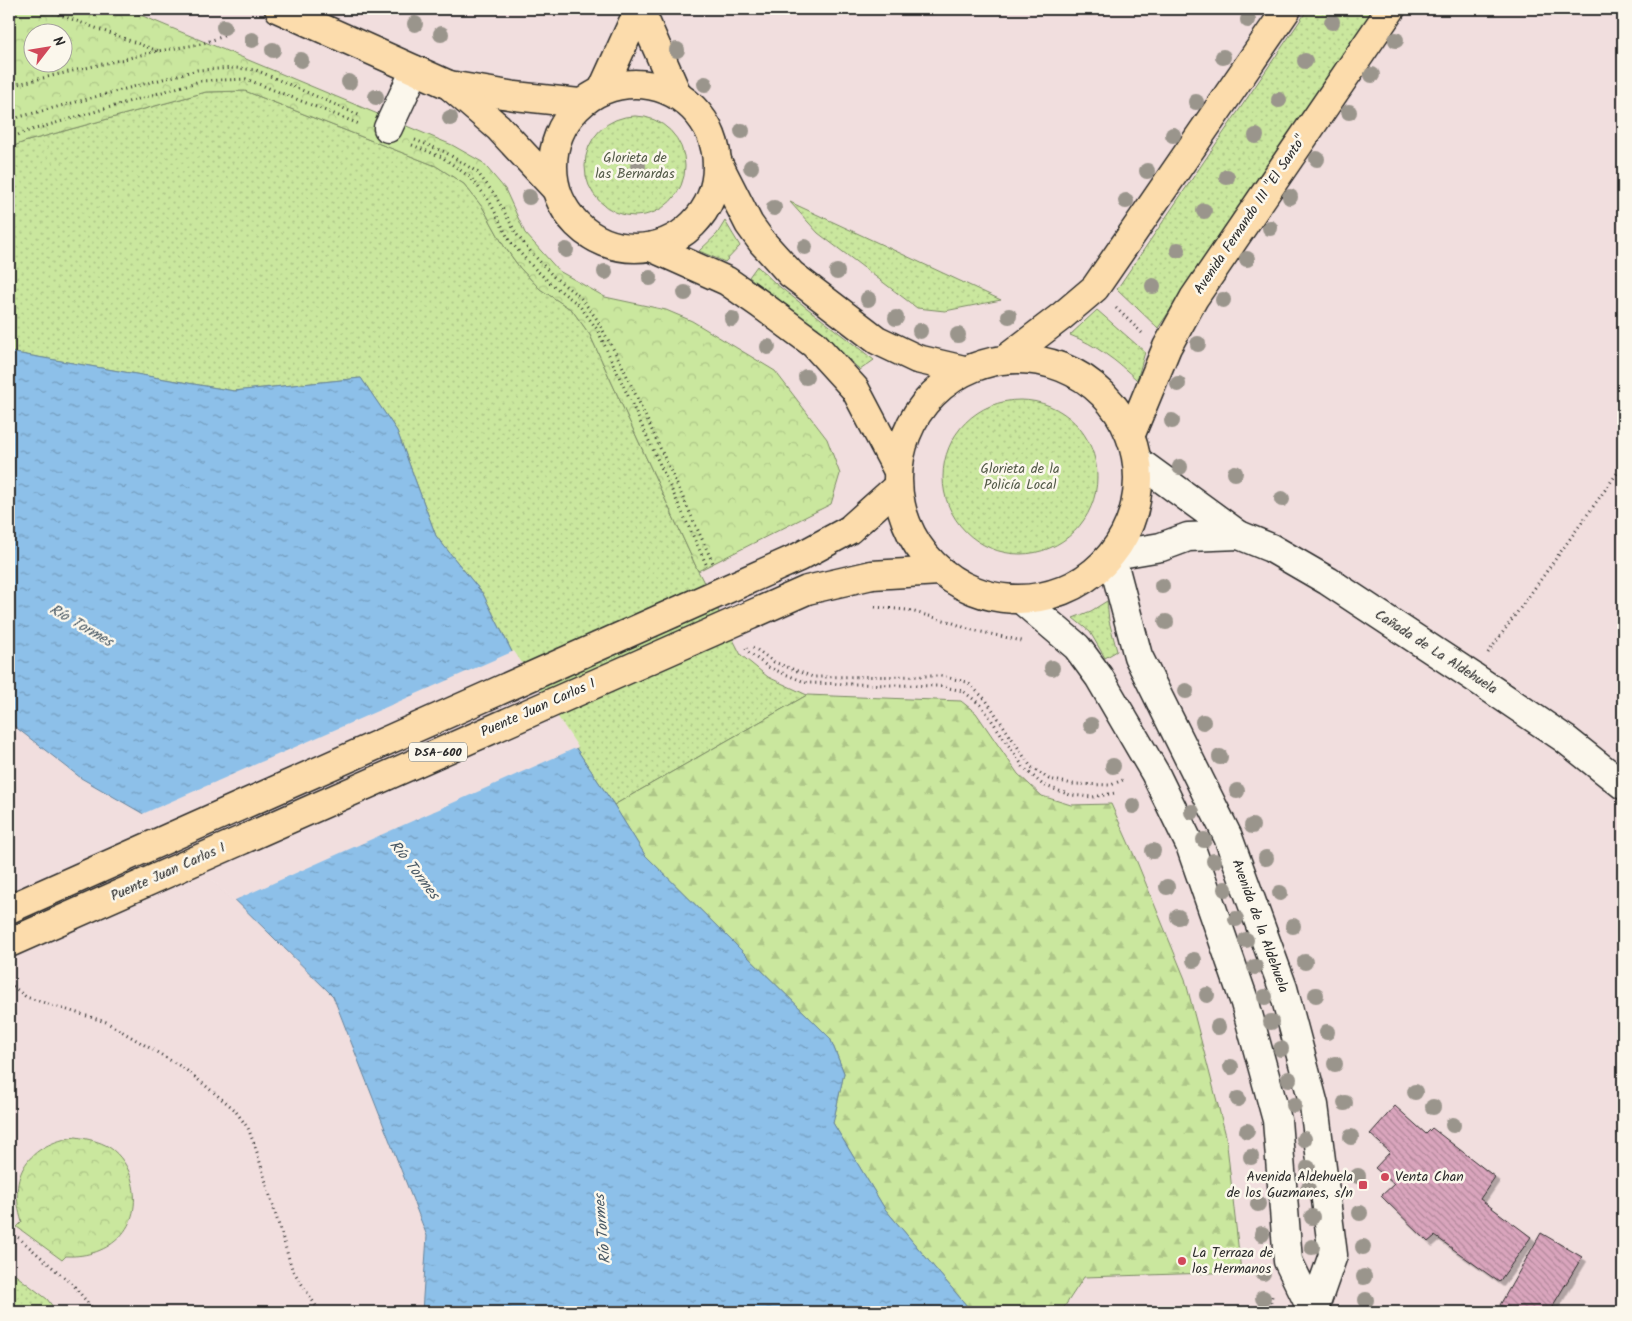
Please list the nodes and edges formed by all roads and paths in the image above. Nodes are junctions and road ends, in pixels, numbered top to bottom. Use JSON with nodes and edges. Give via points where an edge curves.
{"nodes":[{"id":1,"x":44,"y":9,"type":"edge"},
{"id":2,"x":279,"y":9,"type":"edge"},
{"id":3,"x":640,"y":9,"type":"edge"},
{"id":4,"x":1288,"y":9,"type":"edge"},
{"id":5,"x":1391,"y":9,"type":"edge"},
{"id":6,"x":224,"y":36,"type":"dead end"},
{"id":7,"x":158,"y":51,"type":"junction"},
{"id":8,"x":415,"y":70,"type":"junction"},
{"id":9,"x":449,"y":85,"type":"junction"},
{"id":10,"x":9,"y":86,"type":"edge"},
{"id":11,"x":603,"y":88,"type":"junction"},
{"id":12,"x":677,"y":94,"type":"junction"},
{"id":13,"x":579,"y":103,"type":"junction"},
{"id":14,"x":9,"y":122,"type":"edge"},
{"id":15,"x":386,"y":132,"type":"junction"},
{"id":16,"x":9,"y":139,"type":"edge"},
{"id":17,"x":718,"y":163,"type":"junction"},
{"id":18,"x":554,"y":186,"type":"junction"},
{"id":19,"x":652,"y":247,"type":"junction"},
{"id":20,"x":1114,"y":306,"type":"dead end"},
{"id":21,"x":1145,"y":335,"type":"dead end"},
{"id":22,"x":1007,"y":358,"type":"junction"},
{"id":23,"x":964,"y":370,"type":"junction"},
{"id":24,"x":1131,"y":434,"type":"junction"},
{"id":25,"x":1139,"y":462,"type":"junction"},
{"id":26,"x":1623,"y":465,"type":"edge"},
{"id":27,"x":897,"y":478,"type":"junction"},
{"id":28,"x":1239,"y":535,"type":"junction"},
{"id":29,"x":1113,"y":556,"type":"junction"},
{"id":30,"x":715,"y":567,"type":"dead end"},
{"id":31,"x":710,"y":571,"type":"dead end"},
{"id":32,"x":940,"y":571,"type":"junction"},
{"id":33,"x":1023,"y":601,"type":"junction"},
{"id":34,"x":873,"y":606,"type":"dead end"},
{"id":35,"x":743,"y":642,"type":"dead end"},
{"id":36,"x":1028,"y":642,"type":"dead end"},
{"id":37,"x":752,"y":647,"type":"dead end"},
{"id":38,"x":1472,"y":676,"type":"junction"},
{"id":39,"x":1124,"y":770,"type":"dead end"},
{"id":40,"x":1623,"y":785,"type":"edge"},
{"id":41,"x":1115,"y":793,"type":"dead end"},
{"id":42,"x":9,"y":909,"type":"edge"},
{"id":43,"x":9,"y":943,"type":"edge"},
{"id":44,"x":9,"y":983,"type":"edge"},
{"id":45,"x":9,"y":1233,"type":"edge"},
{"id":46,"x":95,"y":1312,"type":"edge"},
{"id":47,"x":320,"y":1312,"type":"edge"},
{"id":48,"x":1313,"y":1312,"type":"edge"}],
"edges":[{"from":1,"to":7,"type":"path"},
{"from":2,"to":8,"type":"main road"},
{"from":3,"to":11,"type":"main road"},
{"from":3,"to":12,"type":"main road"},
{"from":4,"to":22,"type":"main road","via":[[1095,288]]},
{"from":5,"to":24,"type":"main road","name":"Avenida Fernando III \"El Santo\"","via":[[1194,298],[1167,347]]},
{"from":6,"to":7,"type":"path","via":[[201,44]]},
{"from":7,"to":10,"type":"path"},
{"from":8,"to":9,"type":"main road"},
{"from":8,"to":15,"type":"street"},
{"from":9,"to":13,"type":"main road"},
{"from":9,"to":18,"type":"main road","via":[[498,127]]},
{"from":11,"to":12,"type":"main road","via":[[642,82]]},
{"from":11,"to":13,"type":"main road"},
{"from":12,"to":17,"type":"main road","via":[[699,113],[713,136]]},
{"from":13,"to":18,"type":"main road","via":[[558,133],[552,154]]},
{"from":14,"to":15,"type":"path","via":[[197,70],[236,68],[256,70]]},
{"from":15,"to":16,"type":"path","via":[[246,80],[200,81]]},
{"from":15,"to":30,"type":"path","via":[[445,152],[477,172],[532,254],[580,297],[596,318],[621,363]]},
{"from":15,"to":31,"type":"path","via":[[442,157],[471,178],[490,202],[509,240],[528,263],[579,305],[597,329]]},
{"from":17,"to":19,"type":"main road","via":[[715,190],[704,213],[684,233]]},
{"from":17,"to":23,"type":"main road","via":[[749,224],[791,274],[878,340],[917,358]]},
{"from":18,"to":19,"type":"main road","via":[[569,217],[592,237],[631,249]]},
{"from":19,"to":27,"type":"main road","via":[[727,281],[814,344],[855,389]]},
{"from":20,"to":21,"type":"path"},
{"from":22,"to":23,"type":"main road"},
{"from":22,"to":24,"type":"main road","via":[[1058,364],[1080,377],[1102,391]]},
{"from":23,"to":27,"type":"main road","via":[[930,395],[908,429]]},
{"from":24,"to":25,"type":"main road"},
{"from":25,"to":28,"type":"street","name":"Cañada de La Aldehuela"},
{"from":25,"to":29,"type":"main road","via":[[1137,507]]},
{"from":26,"to":38,"type":"path"},
{"from":27,"to":32,"type":"main road","via":[[904,519],[919,547]]},
{"from":27,"to":42,"type":"main road","number":"DSA-600","bridge":true,"via":[[849,530],[799,557]]},
{"from":28,"to":29,"type":"street","name":"Cañada de La Aldehuela","via":[[1188,537],[1161,547]]},
{"from":28,"to":38,"type":"street","name":"Cañada de La Aldehuela","via":[[1271,548],[1328,581]]},
{"from":29,"to":33,"type":"main road","via":[[1086,580],[1056,595]]},
{"from":29,"to":48,"type":"street","name":"Avenida de la Aldehuela","via":[[1138,656],[1228,837],[1283,988],[1314,1105],[1334,1255]]},
{"from":32,"to":33,"type":"main road","via":[[965,588],[993,598]]},
{"from":32,"to":43,"type":"main road","name":"Puente Juan Carlos I","number":"DSA-600","bridge":true,"via":[[872,575],[807,590]]},
{"from":33,"to":48,"type":"street","name":"Avenida de la Aldehuela","via":[[1077,647],[1099,677],[1156,773],[1190,845],[1245,1003],[1277,1120],[1288,1260]]},
{"from":34,"to":36,"type":"path","via":[[907,610],[992,636]]},
{"from":35,"to":41,"type":"path","via":[[747,651],[768,667],[807,683],[939,686],[964,691],[982,706],[1024,768],[1043,785],[1070,795],[1093,798]]},
{"from":37,"to":39,"type":"path","via":[[774,662],[813,677],[942,676],[967,682],[986,700],[1031,767],[1049,779],[1073,784],[1111,785],[1128,778]]},
{"from":38,"to":40,"type":"street","name":"Cañada de La Aldehuela","via":[[1565,739]]},
{"from":44,"to":47,"type":"path","via":[[26,997],[106,1022],[186,1069],[234,1110],[248,1128],[256,1149],[292,1269]]},
{"from":45,"to":46,"type":"path","via":[[75,1287]]}]}
